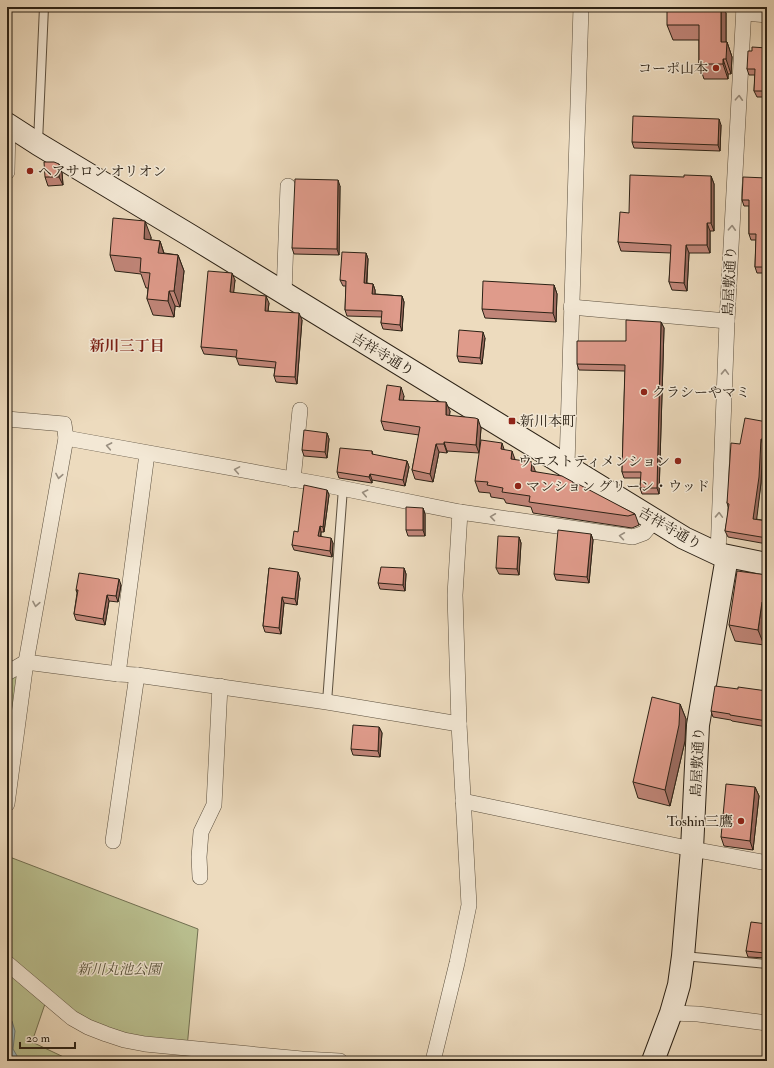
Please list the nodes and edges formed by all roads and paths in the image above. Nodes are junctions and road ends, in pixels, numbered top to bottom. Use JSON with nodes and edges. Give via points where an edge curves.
{"nodes":[{"id":1,"x":44,"y":7,"type":"edge"},
{"id":2,"x":581,"y":7,"type":"edge"},
{"id":3,"x":744,"y":10,"type":"edge"},
{"id":4,"x":767,"y":15,"type":"edge"},
{"id":5,"x":8,"y":124,"type":"edge"},
{"id":6,"x":38,"y":144,"type":"junction"},
{"id":7,"x":7,"y":172,"type":"edge"},
{"id":8,"x":288,"y":186,"type":"dead end"},
{"id":9,"x":284,"y":294,"type":"junction"},
{"id":10,"x":571,"y":307,"type":"junction"},
{"id":11,"x":727,"y":321,"type":"junction"},
{"id":12,"x":300,"y":410,"type":"dead end"},
{"id":13,"x":7,"y":419,"type":"edge"},
{"id":14,"x":66,"y":438,"type":"junction"},
{"id":15,"x":148,"y":454,"type":"junction"},
{"id":16,"x":567,"y":465,"type":"junction"},
{"id":17,"x":293,"y":480,"type":"junction"},
{"id":18,"x":343,"y":488,"type":"junction"},
{"id":19,"x":460,"y":512,"type":"junction"},
{"id":20,"x":654,"y":521,"type":"junction"},
{"id":21,"x":722,"y":556,"type":"junction"},
{"id":22,"x":767,"y":564,"type":"edge"},
{"id":23,"x":26,"y":662,"type":"junction"},
{"id":24,"x":7,"y":673,"type":"edge"},
{"id":25,"x":118,"y":674,"type":"junction"},
{"id":26,"x":137,"y":674,"type":"junction"},
{"id":27,"x":220,"y":686,"type":"junction"},
{"id":28,"x":327,"y":702,"type":"junction"},
{"id":29,"x":459,"y":724,"type":"junction"},
{"id":30,"x":463,"y":801,"type":"junction"},
{"id":31,"x":7,"y":804,"type":"edge"},
{"id":32,"x":113,"y":841,"type":"dead end"},
{"id":33,"x":692,"y":849,"type":"junction"},
{"id":34,"x":767,"y":863,"type":"edge"},
{"id":35,"x":200,"y":877,"type":"dead end"},
{"id":36,"x":683,"y":956,"type":"junction"},
{"id":37,"x":7,"y":963,"type":"edge"},
{"id":38,"x":767,"y":964,"type":"edge"},
{"id":39,"x":671,"y":1013,"type":"junction"},
{"id":40,"x":767,"y":1023,"type":"edge"},
{"id":41,"x":340,"y":1061,"type":"edge"},
{"id":42,"x":433,"y":1061,"type":"edge"},
{"id":43,"x":653,"y":1061,"type":"edge"}],
"edges":[{"from":1,"to":6,"type":"lane"},
{"from":2,"to":10,"type":"street"},
{"from":3,"to":4,"type":"street"},
{"from":11,"to":3,"type":"street","name":"島屋敷通り","one_way":true},
{"from":5,"to":6,"type":"main road","name":"吉祥寺通り"},
{"from":5,"to":7,"type":"street"},
{"from":6,"to":9,"type":"main road","name":"吉祥寺通り"},
{"from":8,"to":9,"type":"street"},
{"from":9,"to":16,"type":"main road","name":"吉祥寺通り"},
{"from":10,"to":11,"type":"street"},
{"from":10,"to":16,"type":"street"},
{"from":21,"to":11,"type":"street","name":"島屋敷通り","one_way":true},
{"from":12,"to":17,"type":"street"},
{"from":13,"to":14,"type":"street","via":[[64,424]]},
{"from":15,"to":14,"type":"street","one_way":true},
{"from":14,"to":23,"type":"street","one_way":true},
{"from":17,"to":15,"type":"street","one_way":true},
{"from":15,"to":25,"type":"street"},
{"from":16,"to":20,"type":"main road","name":"吉祥寺通り"},
{"from":17,"to":18,"type":"street"},
{"from":19,"to":18,"type":"street","one_way":true},
{"from":18,"to":28,"type":"lane"},
{"from":20,"to":19,"type":"street","one_way":true,"via":[[644,533],[633,537]]},
{"from":19,"to":29,"type":"street","via":[[455,595]]},
{"from":20,"to":21,"type":"main road","name":"吉祥寺通り"},
{"from":21,"to":22,"type":"main road","name":"吉祥寺通り"},
{"from":21,"to":33,"type":"main road","name":"島屋敷通り","via":[[698,725]]},
{"from":23,"to":24,"type":"street"},
{"from":23,"to":25,"type":"street"},
{"from":23,"to":31,"type":"street"},
{"from":25,"to":26,"type":"street"},
{"from":26,"to":27,"type":"street"},
{"from":26,"to":32,"type":"street"},
{"from":27,"to":28,"type":"street"},
{"from":27,"to":35,"type":"street","via":[[214,805],[201,832]]},
{"from":28,"to":29,"type":"street"},
{"from":29,"to":30,"type":"street"},
{"from":30,"to":33,"type":"street"},
{"from":30,"to":42,"type":"street","via":[[469,905]]},
{"from":33,"to":34,"type":"street"},
{"from":33,"to":36,"type":"main road","name":"島屋敷通り"},
{"from":36,"to":38,"type":"lane"},
{"from":36,"to":39,"type":"main road","name":"島屋敷通り","via":[[679,985]]},
{"from":37,"to":41,"type":"street","via":[[72,1018],[88,1027],[124,1040]]},
{"from":39,"to":40,"type":"street"},
{"from":39,"to":43,"type":"main road","name":"島屋敷通り"}]}
